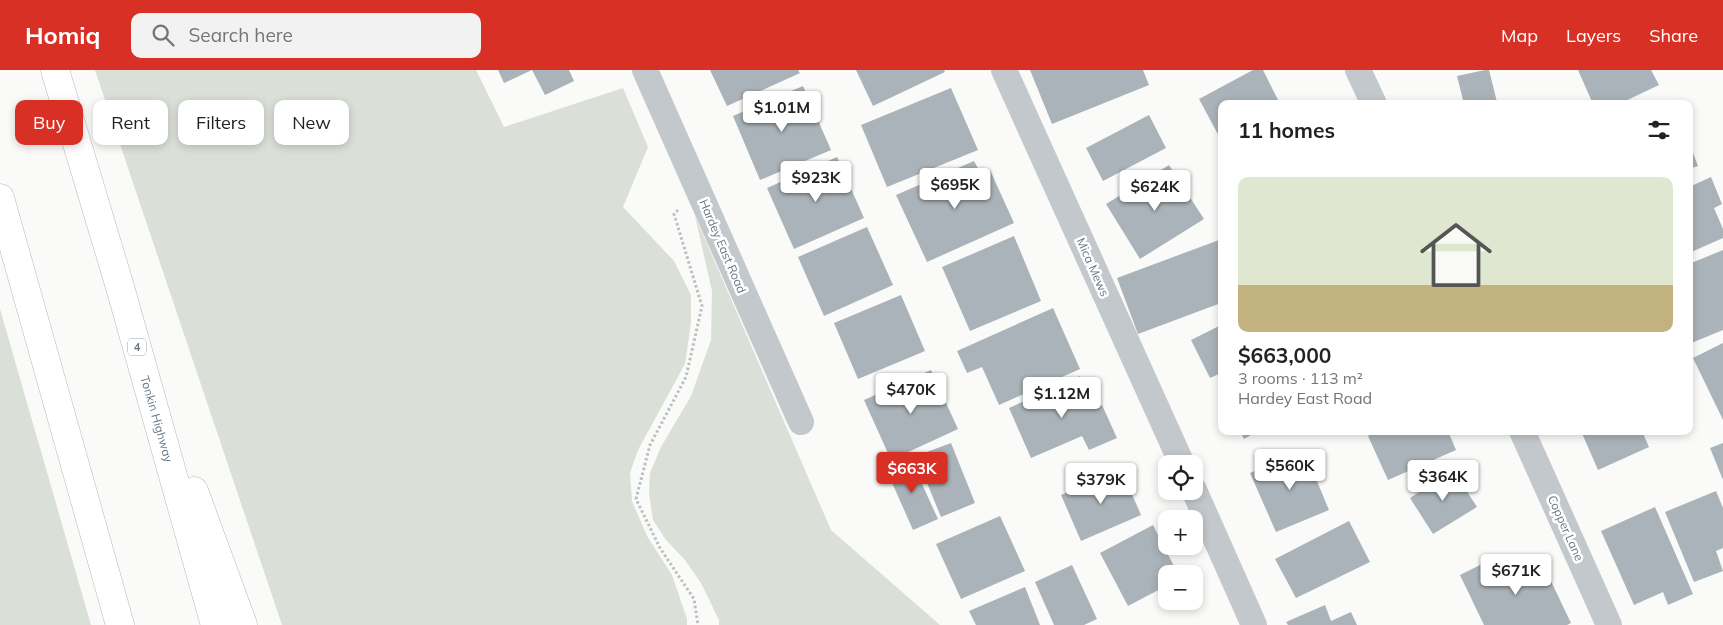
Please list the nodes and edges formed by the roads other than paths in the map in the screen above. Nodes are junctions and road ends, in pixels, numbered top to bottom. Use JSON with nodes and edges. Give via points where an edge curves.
{"nodes":[{"id":1,"x":55,"y":70,"type":"edge"},
{"id":2,"x":645,"y":70,"type":"edge"},
{"id":3,"x":1004,"y":70,"type":"edge"},
{"id":4,"x":1358,"y":70,"type":"edge"},
{"id":5,"x":1372,"y":100,"type":"edge"},
{"id":6,"x":0,"y":198,"type":"edge"},
{"id":7,"x":120,"y":288,"type":"junction"},
{"id":8,"x":801,"y":422,"type":"dead end"},
{"id":9,"x":1524,"y":435,"type":"edge"},
{"id":10,"x":1178,"y":455,"type":"edge"},
{"id":11,"x":1198,"y":500,"type":"edge"},
{"id":12,"x":120,"y":625,"type":"edge"},
{"id":13,"x":215,"y":625,"type":"edge"},
{"id":14,"x":243,"y":625,"type":"edge"},
{"id":15,"x":1254,"y":625,"type":"edge"},
{"id":16,"x":1609,"y":625,"type":"edge"}],
"edges":[{"from":1,"to":7,"type":"highway","name":"Tonkin Highway","number":"4"},
{"from":2,"to":8,"type":"street","name":"Hardey East Road"},
{"from":3,"to":10,"type":"street","name":"Mica Mews"},
{"from":4,"to":5,"type":"street"},
{"from":6,"to":12,"type":"highway"},
{"from":7,"to":13,"type":"highway","name":"Tonkin Highway","number":"4"},
{"from":7,"to":14,"type":"highway"},
{"from":9,"to":16,"type":"street","name":"Copper Lane"},
{"from":11,"to":15,"type":"street"}]}
